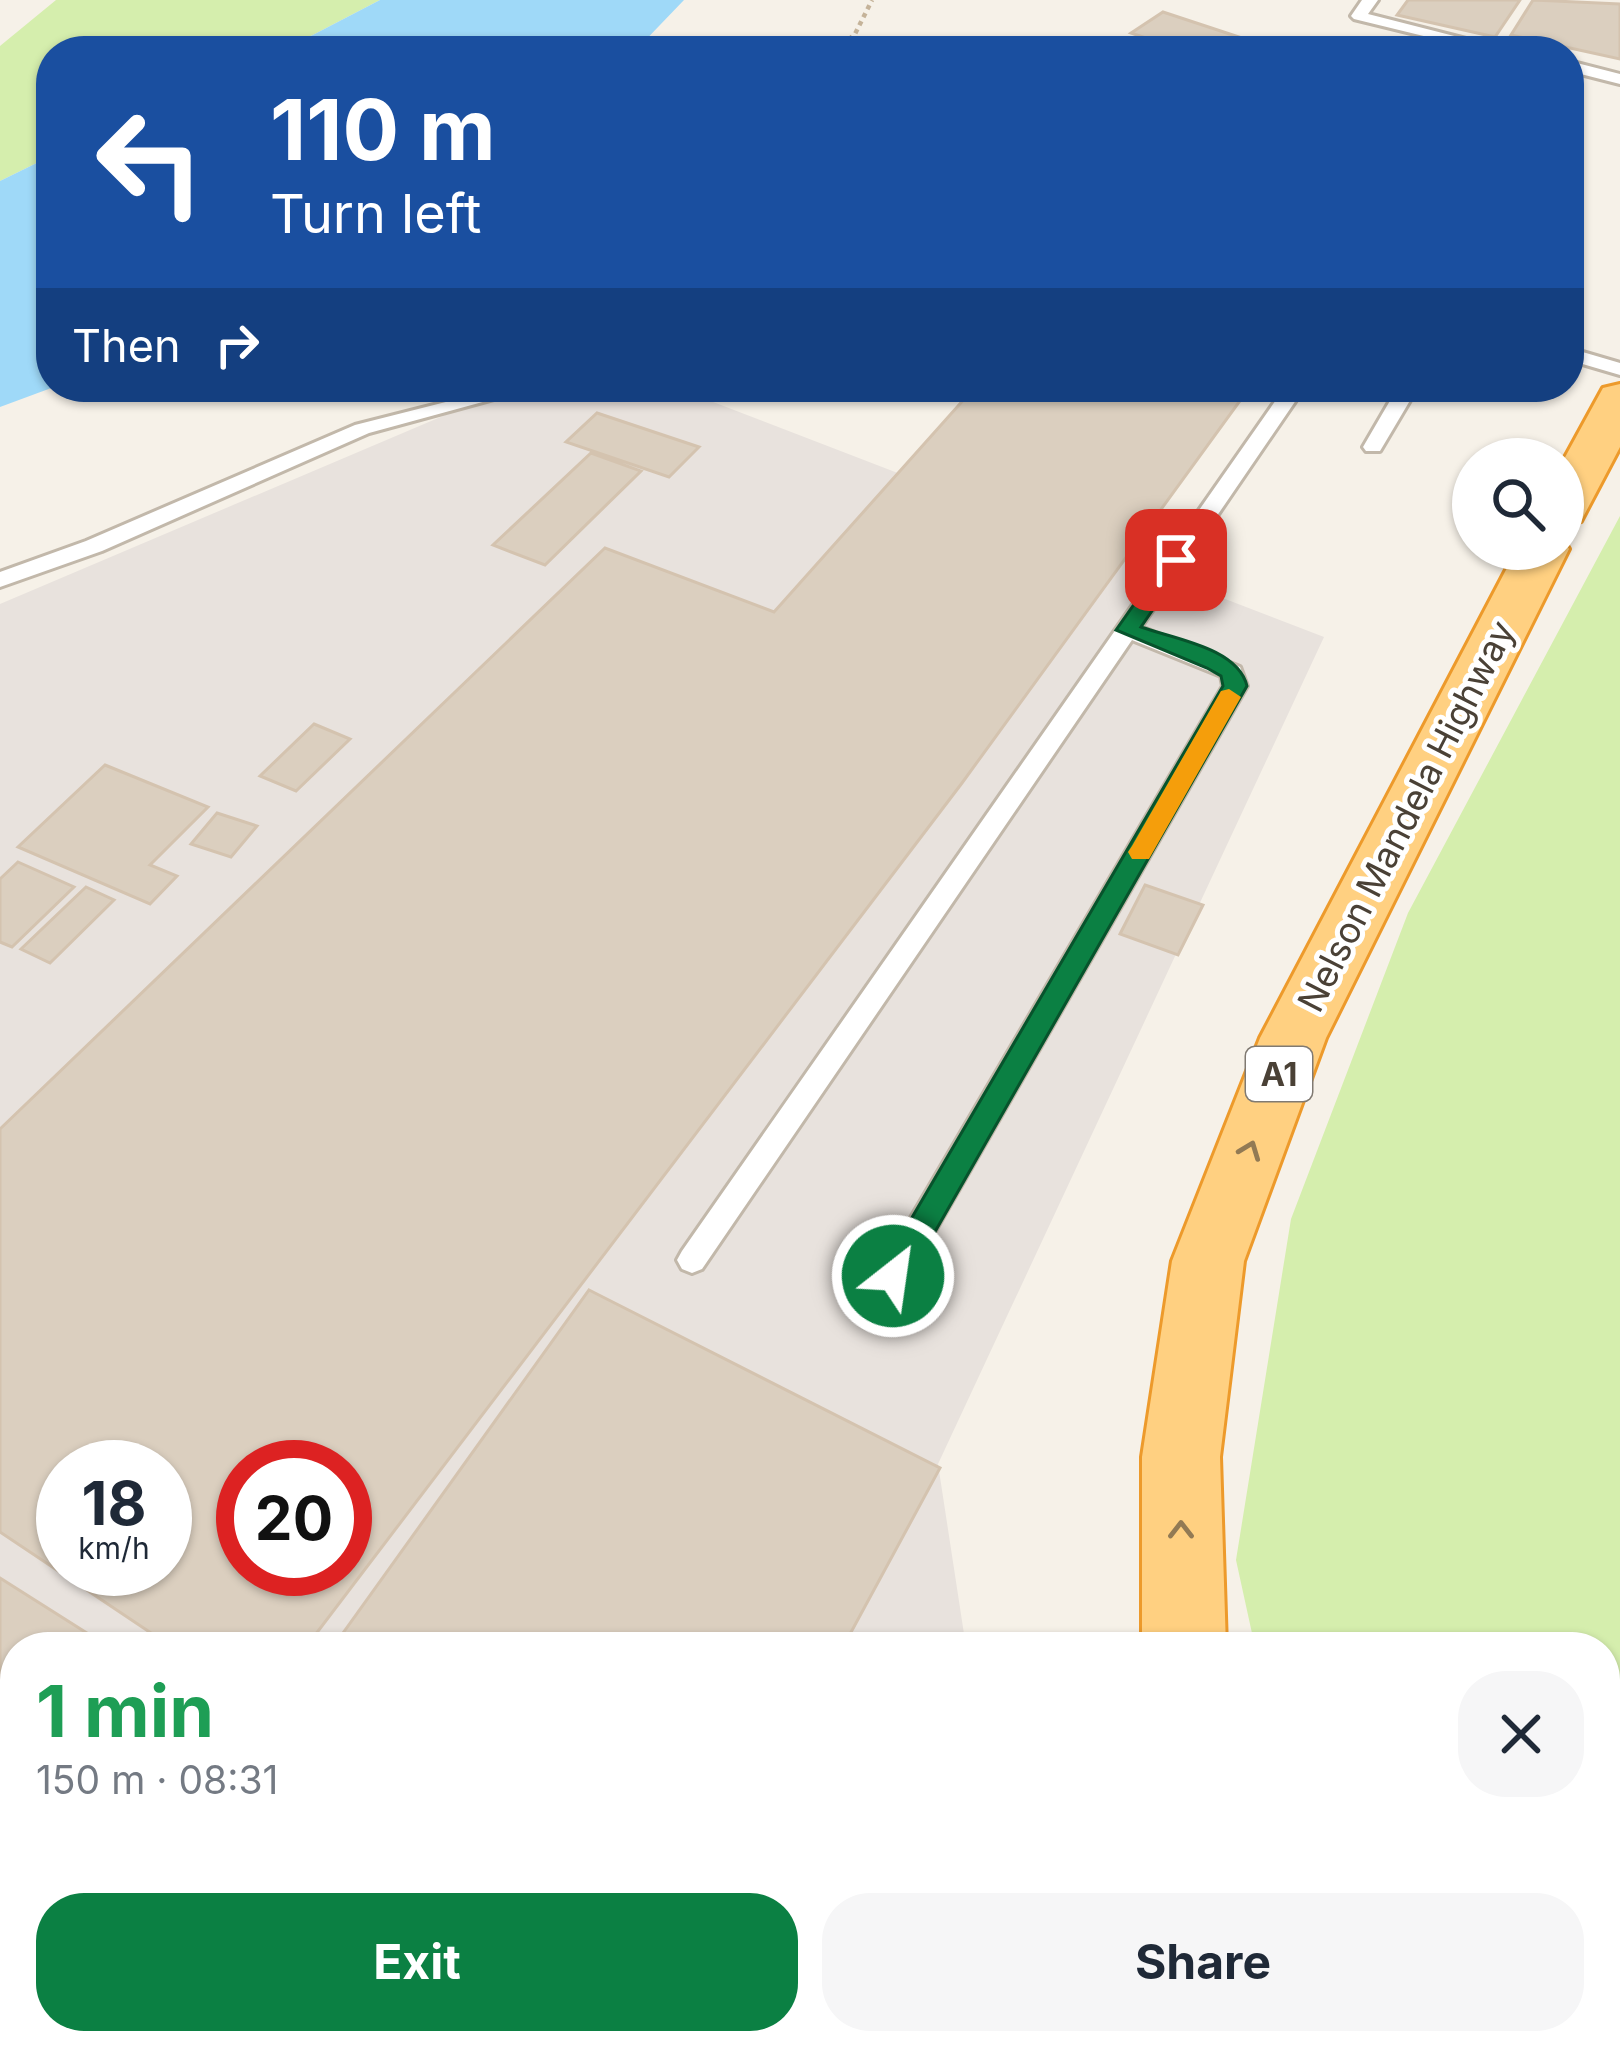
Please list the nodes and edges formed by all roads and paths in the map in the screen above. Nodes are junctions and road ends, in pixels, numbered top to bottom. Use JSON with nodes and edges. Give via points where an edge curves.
{"nodes":[{"id":1,"x":872,"y":0,"type":"edge"},
{"id":2,"x":1370,"y":0,"type":"edge"},
{"id":3,"x":852,"y":36,"type":"edge"},
{"id":4,"x":1442,"y":36,"type":"edge"},
{"id":5,"x":1584,"y":71,"type":"edge"},
{"id":6,"x":1620,"y":79,"type":"edge"},
{"id":7,"x":1584,"y":358,"type":"edge"},
{"id":8,"x":1620,"y":369,"type":"edge"},
{"id":9,"x":1620,"y":398,"type":"edge"},
{"id":10,"x":469,"y":402,"type":"edge"},
{"id":11,"x":1285,"y":402,"type":"edge"},
{"id":12,"x":1399,"y":402,"type":"edge"},
{"id":13,"x":1373,"y":447,"type":"dead end"},
{"id":14,"x":1584,"y":469,"type":"edge"},
{"id":15,"x":1532,"y":570,"type":"edge"},
{"id":16,"x":0,"y":580,"type":"edge"},
{"id":17,"x":1128,"y":630,"type":"junction"},
{"id":18,"x":692,"y":1260,"type":"dead end"},
{"id":19,"x":893,"y":1276,"type":"dead end"},
{"id":20,"x":1184,"y":1632,"type":"edge"}],
"edges":[{"from":1,"to":3,"type":"path"},
{"from":2,"to":4,"type":"lane","via":[[1359,16]]},
{"from":5,"to":6,"type":"lane"},
{"from":7,"to":8,"type":"lane"},
{"from":9,"to":14,"type":"highway"},
{"from":10,"to":16,"type":"lane","via":[[362,429]]},
{"from":11,"to":17,"type":"lane"},
{"from":12,"to":13,"type":"lane"},
{"from":20,"to":15,"type":"highway","name":"Nelson Mandela Highway","number":"A1","one_way":true,"via":[[1181,1457],[1208,1261],[1293,1038]]},
{"from":17,"to":18,"type":"lane"},
{"from":17,"to":19,"type":"lane","via":[[1216,662],[1232,672],[1235,686]]}]}
